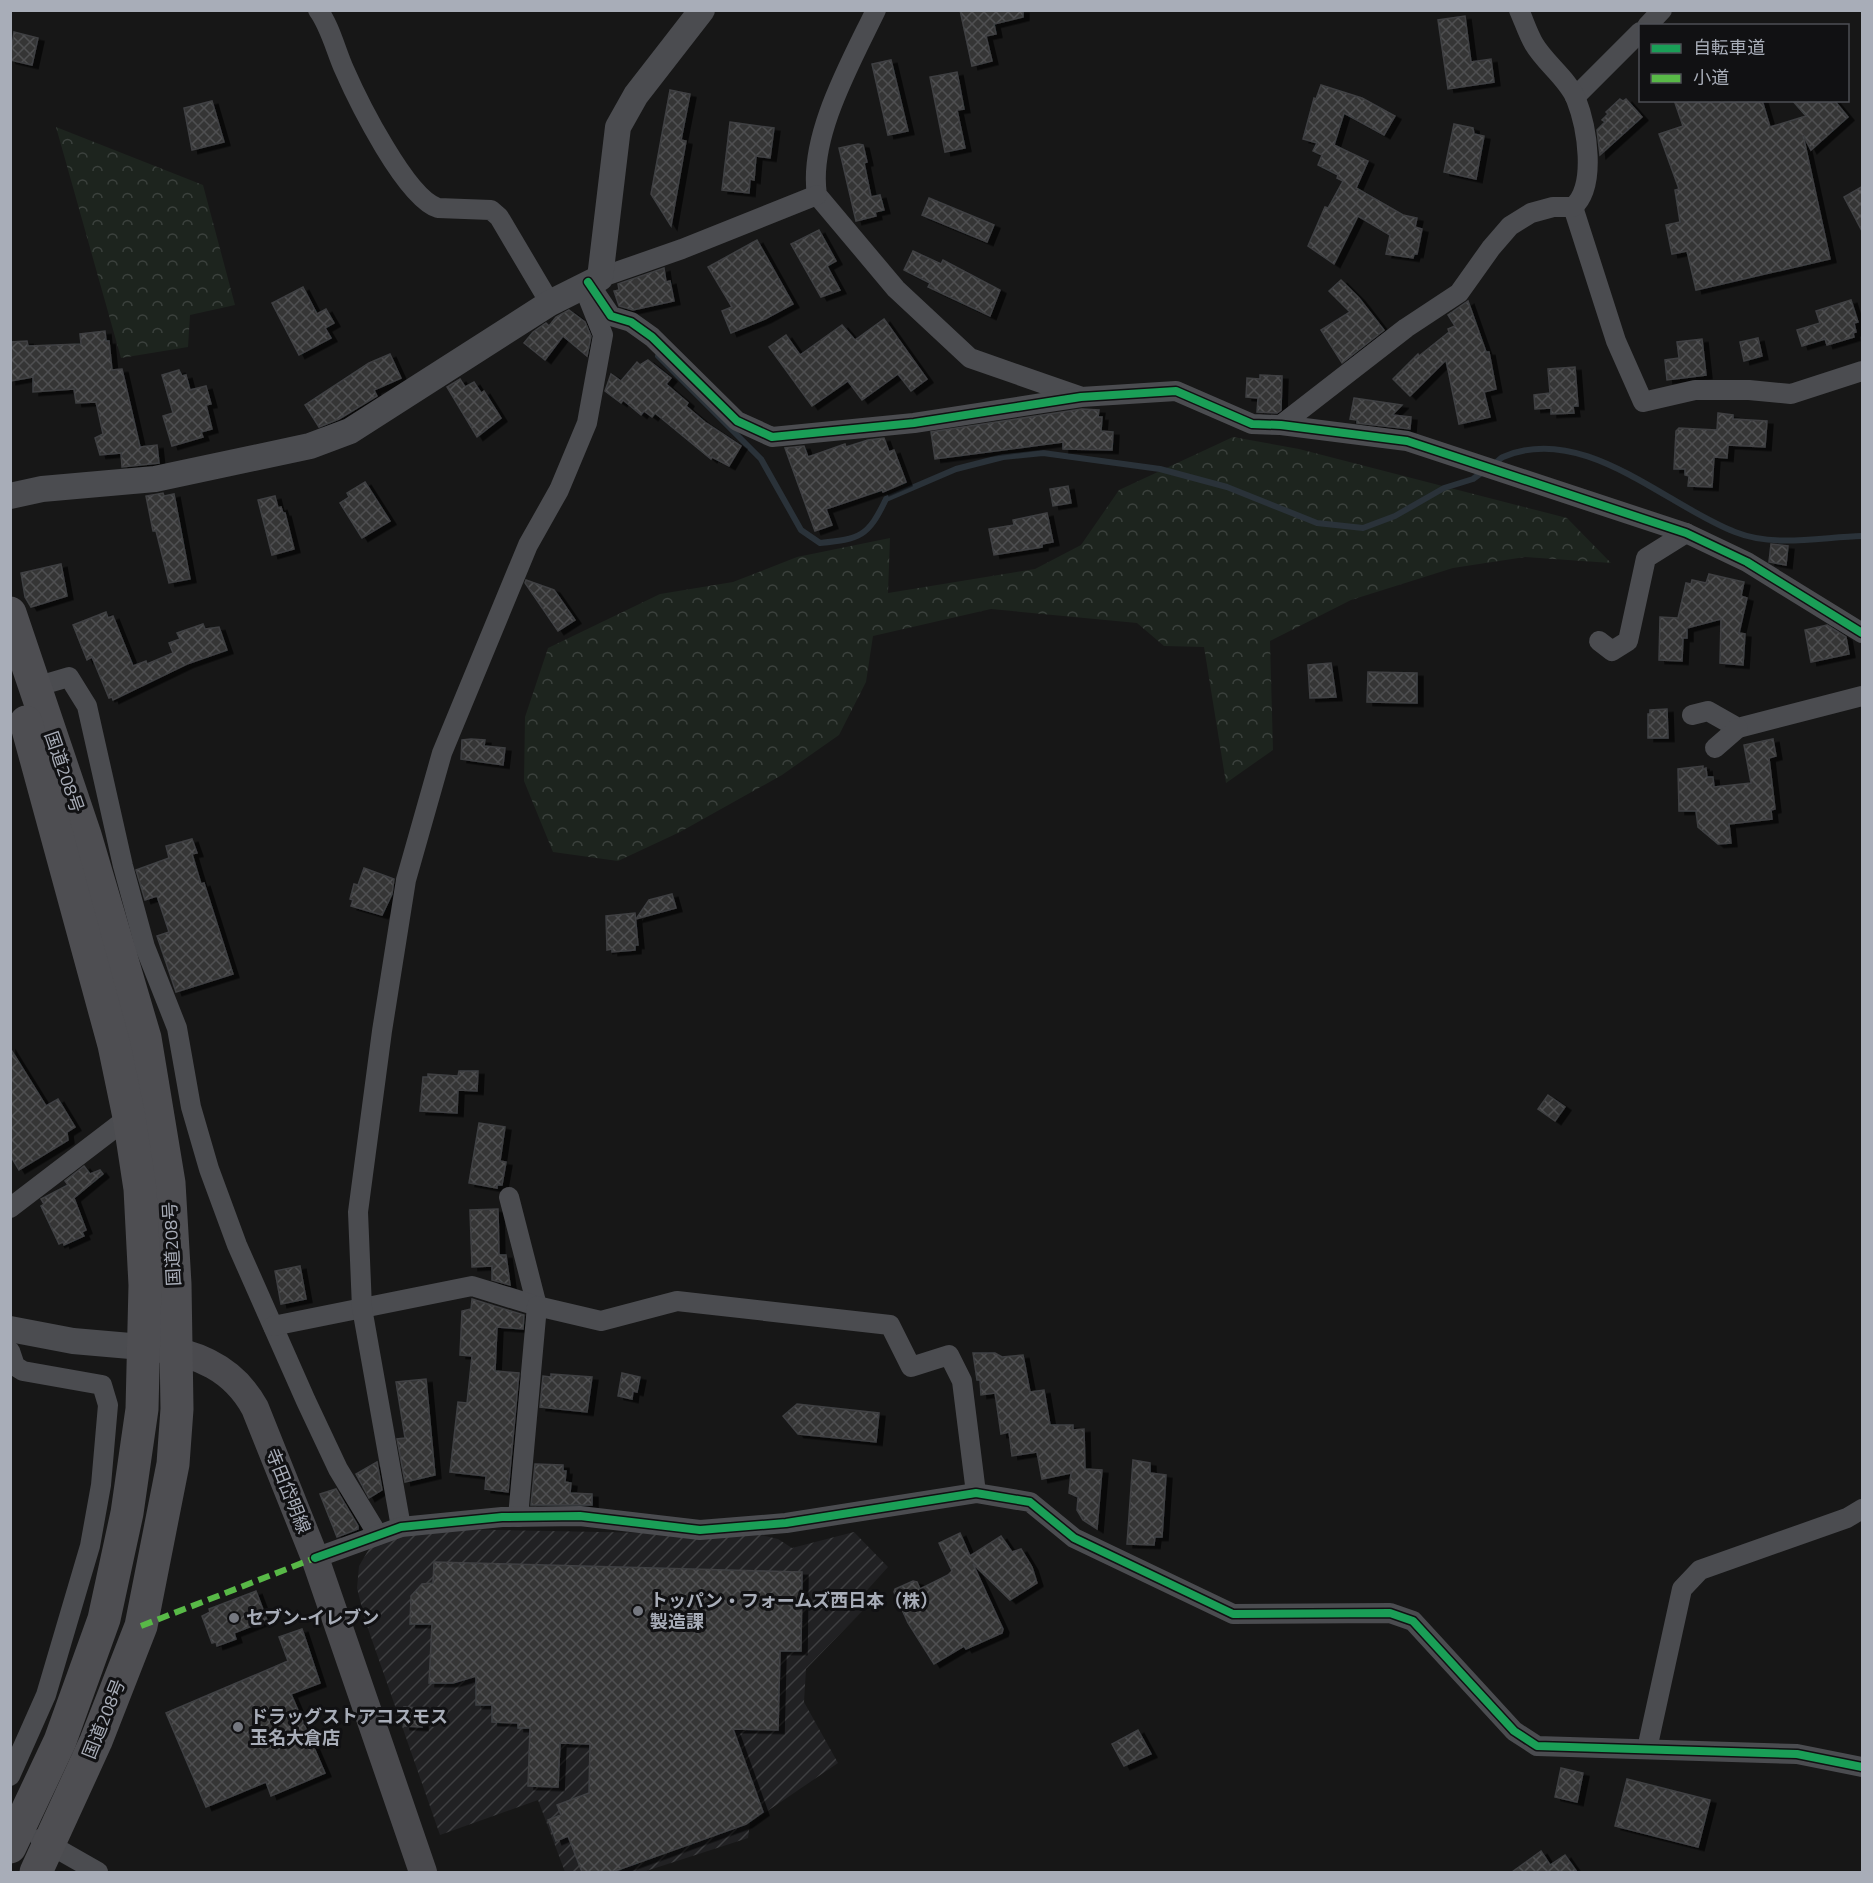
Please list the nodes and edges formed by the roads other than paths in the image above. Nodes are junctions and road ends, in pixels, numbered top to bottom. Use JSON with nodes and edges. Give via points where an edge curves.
{"nodes":[{"id":1,"x":318,"y":10,"type":"edge"},
{"id":2,"x":702,"y":10,"type":"edge"},
{"id":3,"x":876,"y":10,"type":"edge"},
{"id":4,"x":1519,"y":10,"type":"edge"},
{"id":5,"x":1662,"y":10,"type":"edge"},
{"id":6,"x":1649,"y":24,"type":"edge"},
{"id":7,"x":1639,"y":34,"type":"edge"},
{"id":8,"x":1575,"y":97,"type":"junction"},
{"id":9,"x":817,"y":195,"type":"junction"},
{"id":10,"x":1572,"y":207,"type":"junction"},
{"id":11,"x":589,"y":282,"type":"junction"},
{"id":12,"x":549,"y":303,"type":"junction"},
{"id":13,"x":1863,"y":371,"type":"edge"},
{"id":14,"x":1082,"y":397,"type":"junction"},
{"id":15,"x":1281,"y":425,"type":"junction"},
{"id":16,"x":10,"y":496,"type":"edge"},
{"id":17,"x":1686,"y":534,"type":"junction"},
{"id":18,"x":10,"y":613,"type":"edge"},
{"id":19,"x":1863,"y":633,"type":"edge"},
{"id":20,"x":1599,"y":641,"type":"dead end"},
{"id":21,"x":10,"y":650,"type":"edge"},
{"id":22,"x":35,"y":687,"type":"junction"},
{"id":23,"x":1863,"y":696,"type":"edge"},
{"id":24,"x":1692,"y":715,"type":"dead end"},
{"id":25,"x":1738,"y":728,"type":"junction"},
{"id":26,"x":1715,"y":748,"type":"dead end"},
{"id":27,"x":177,"y":1028,"type":"junction"},
{"id":28,"x":145,"y":1038,"type":"junction"},
{"id":29,"x":129,"y":1117,"type":"junction"},
{"id":30,"x":509,"y":1197,"type":"dead end"},
{"id":31,"x":10,"y":1208,"type":"edge"},
{"id":32,"x":537,"y":1306,"type":"junction"},
{"id":33,"x":362,"y":1308,"type":"junction"},
{"id":34,"x":273,"y":1326,"type":"junction"},
{"id":35,"x":10,"y":1329,"type":"edge"},
{"id":36,"x":142,"y":1347,"type":"junction"},
{"id":37,"x":10,"y":1351,"type":"edge"},
{"id":38,"x":176,"y":1351,"type":"junction"},
{"id":39,"x":976,"y":1493,"type":"junction"},
{"id":40,"x":1863,"y":1509,"type":"edge"},
{"id":41,"x":518,"y":1517,"type":"junction"},
{"id":42,"x":402,"y":1527,"type":"junction"},
{"id":43,"x":378,"y":1535,"type":"junction"},
{"id":44,"x":315,"y":1558,"type":"junction"},
{"id":45,"x":16,"y":1745,"type":"edge"},
{"id":46,"x":1647,"y":1749,"type":"junction"},
{"id":47,"x":1863,"y":1767,"type":"edge"},
{"id":48,"x":10,"y":1776,"type":"edge"},
{"id":49,"x":14,"y":1834,"type":"edge"},
{"id":50,"x":58,"y":1862,"type":"edge"},
{"id":51,"x":98,"y":1872,"type":"edge"},
{"id":52,"x":423,"y":1872,"type":"edge"}],
"edges":[{"from":1,"to":12,"type":"street","via":[[362,108],[416,193],[438,208],[491,210],[499,217]]},
{"from":2,"to":11,"type":"street","via":[[636,95],[618,127],[600,278]]},
{"from":3,"to":9,"type":"street","via":[[833,98],[814,175]]},
{"from":4,"to":8,"type":"street","via":[[1533,44]]},
{"from":5,"to":6,"type":"street"},
{"from":7,"to":8,"type":"street"},
{"from":8,"to":10,"type":"street","via":[[1588,183],[1582,199]]},
{"from":9,"to":11,"type":"street"},
{"from":9,"to":14,"type":"street","via":[[896,289],[970,358]]},
{"from":10,"to":13,"type":"street","via":[[1616,342],[1643,402],[1695,390],[1791,394]]},
{"from":10,"to":15,"type":"street","via":[[1531,213],[1510,226],[1459,292]]},
{"from":11,"to":12,"type":"street"},
{"from":11,"to":14,"type":"street","via":[[610,316],[631,322],[652,337],[737,420],[772,437],[914,423]]},
{"from":11,"to":33,"type":"street","via":[[603,335],[587,423],[559,490],[528,545],[442,753],[406,879],[358,1212]]},
{"from":12,"to":16,"type":"street","via":[[350,431],[310,446],[156,479],[42,489]]},
{"from":14,"to":15,"type":"street","via":[[1176,391],[1252,424]]},
{"from":15,"to":17,"type":"street","via":[[1407,441]]},
{"from":17,"to":19,"type":"street","via":[[1747,562]]},
{"from":17,"to":20,"type":"street","via":[[1646,558],[1628,641],[1612,651]]},
{"from":18,"to":22,"type":"highway","name":"国道208号"},
{"from":21,"to":29,"type":"highway","name":"国道208号","via":[[39,773],[114,1044]]},
{"from":22,"to":27,"type":"street","via":[[69,677],[87,706],[145,947]]},
{"from":22,"to":28,"type":"highway","name":"国道208号","via":[[85,835]]},
{"from":23,"to":25,"type":"street","via":[[1782,724]]},
{"from":24,"to":25,"type":"street","via":[[1708,711]]},
{"from":25,"to":26,"type":"street"},
{"from":27,"to":28,"type":"street"},
{"from":27,"to":34,"type":"street","via":[[191,1107],[209,1169]]},
{"from":28,"to":38,"type":"highway","name":"国道208号","via":[[169,1183]]},
{"from":29,"to":31,"type":"street"},
{"from":29,"to":36,"type":"highway","name":"国道208号","via":[[142,1221]]},
{"from":30,"to":32,"type":"street"},
{"from":32,"to":33,"type":"street","via":[[472,1286]]},
{"from":32,"to":39,"type":"street","via":[[602,1321],[677,1301],[890,1325],[911,1367],[950,1355],[962,1381]]},
{"from":32,"to":41,"type":"street"},
{"from":33,"to":34,"type":"street"},
{"from":33,"to":42,"type":"street"},
{"from":34,"to":43,"type":"street","via":[[338,1469]]},
{"from":35,"to":36,"type":"street","via":[[73,1341]]},
{"from":36,"to":38,"type":"main road","name":"寺田岱明線"},
{"from":36,"to":49,"type":"highway","name":"国道208号","via":[[142,1409],[136,1457],[104,1619],[60,1742]]},
{"from":37,"to":45,"type":"street","via":[[15,1366],[24,1371],[102,1385],[108,1405],[101,1485],[90,1546],[46,1695]]},
{"from":38,"to":44,"type":"main road","name":"寺田岱明線","via":[[212,1363],[244,1389]]},
{"from":38,"to":50,"type":"highway","name":"国道208号","via":[[173,1464],[141,1626],[96,1741]]},
{"from":39,"to":41,"type":"street","via":[[786,1523],[700,1530],[580,1516]]},
{"from":39,"to":46,"type":"street","via":[[1030,1502],[1074,1538],[1233,1614],[1390,1613],[1413,1621],[1514,1731],[1537,1746]]},
{"from":40,"to":46,"type":"street","via":[[1700,1570],[1682,1590]]},
{"from":41,"to":42,"type":"street"},
{"from":42,"to":43,"type":"street"},
{"from":43,"to":44,"type":"street"},
{"from":44,"to":52,"type":"main road","name":"寺田岱明線"},
{"from":45,"to":48,"type":"street"},
{"from":46,"to":47,"type":"street","via":[[1797,1754]]},
{"from":49,"to":50,"type":"street"},
{"from":50,"to":51,"type":"street"}]}
